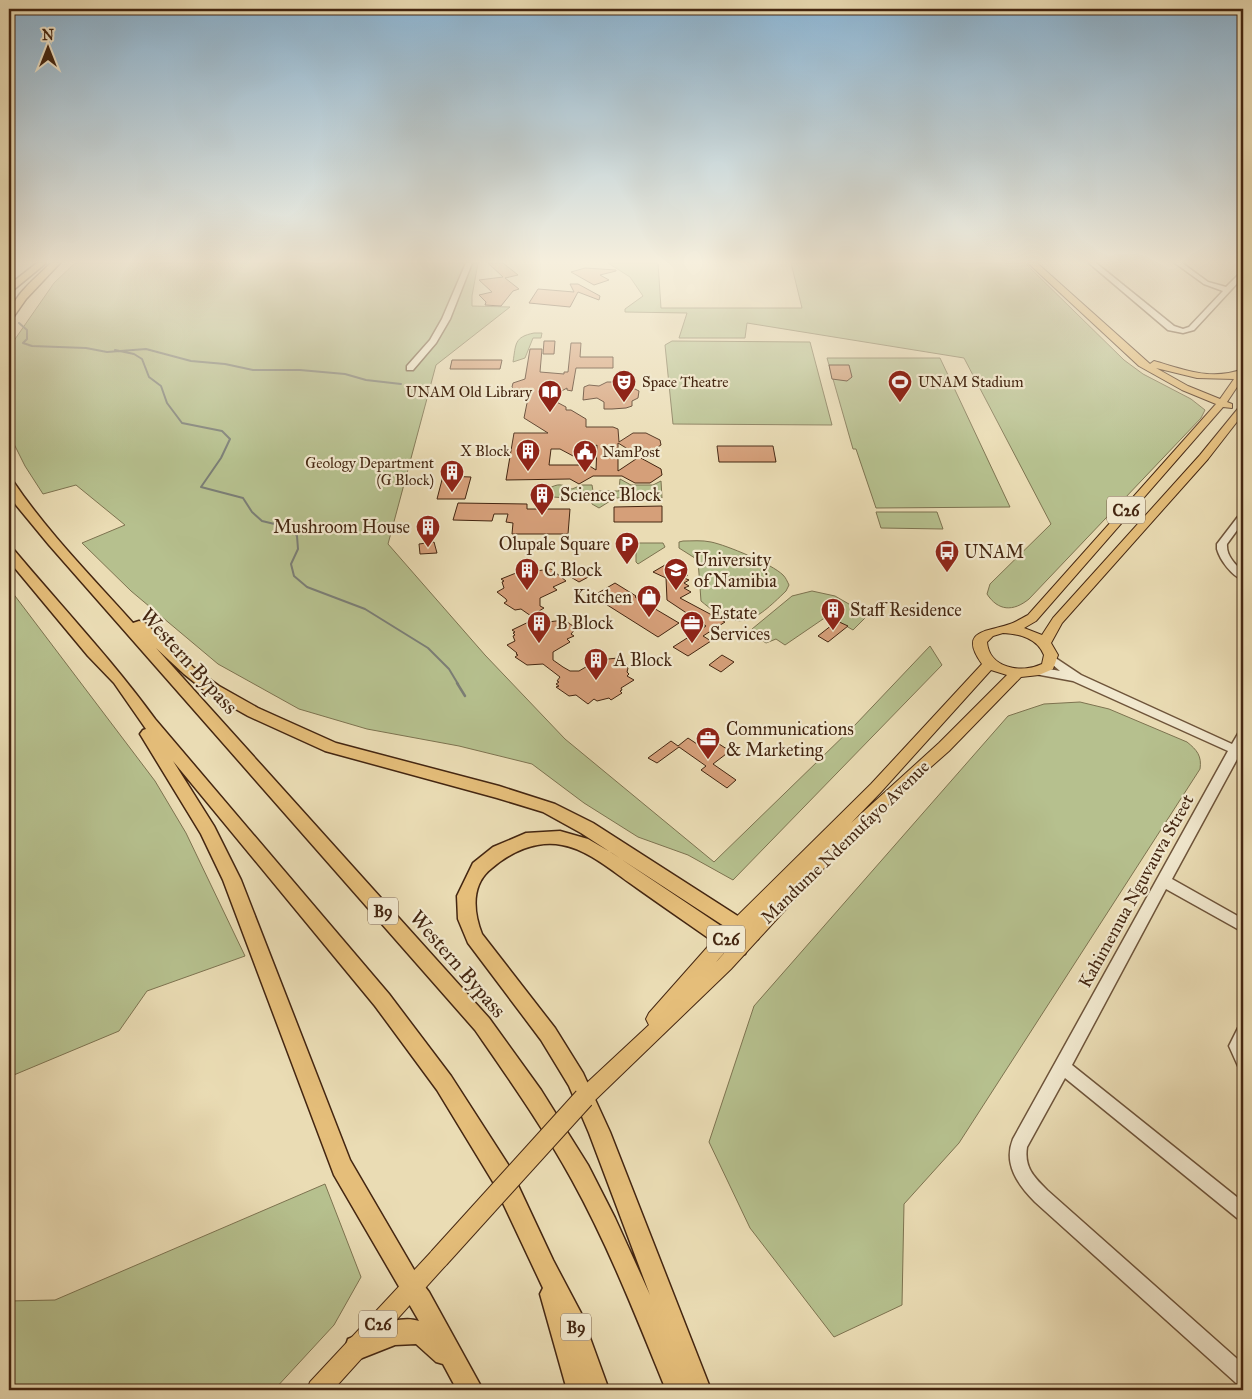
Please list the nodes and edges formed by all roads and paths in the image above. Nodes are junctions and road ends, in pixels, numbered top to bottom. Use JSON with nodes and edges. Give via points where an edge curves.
{"nodes":[{"id":1,"x":440,"y":328,"type":"edge"},
{"id":2,"x":1095,"y":328,"type":"edge"},
{"id":3,"x":1102,"y":328,"type":"edge"},
{"id":4,"x":1172,"y":328,"type":"edge"},
{"id":5,"x":1193,"y":328,"type":"edge"},
{"id":6,"x":1130,"y":354,"type":"junction"},
{"id":7,"x":410,"y":368,"type":"dead end"},
{"id":8,"x":1242,"y":374,"type":"edge"},
{"id":9,"x":1219,"y":406,"type":"junction"},
{"id":10,"x":1242,"y":412,"type":"edge"},
{"id":11,"x":9,"y":484,"type":"edge"},
{"id":12,"x":1243,"y":516,"type":"edge"},
{"id":13,"x":54,"y":542,"type":"junction"},
{"id":14,"x":9,"y":553,"type":"edge"},
{"id":15,"x":1243,"y":577,"type":"edge"},
{"id":16,"x":1011,"y":629,"type":"junction"},
{"id":17,"x":1044,"y":643,"type":"junction"},
{"id":18,"x":1051,"y":659,"type":"junction"},
{"id":19,"x":996,"y":666,"type":"junction"},
{"id":20,"x":1037,"y":672,"type":"junction"},
{"id":21,"x":1017,"y":673,"type":"junction"},
{"id":22,"x":1077,"y":678,"type":"junction"},
{"id":23,"x":119,"y":680,"type":"junction"},
{"id":24,"x":1243,"y":735,"type":"edge"},
{"id":25,"x":1236,"y":750,"type":"junction"},
{"id":26,"x":1165,"y":882,"type":"junction"},
{"id":27,"x":1243,"y":926,"type":"edge"},
{"id":28,"x":745,"y":930,"type":"junction"},
{"id":29,"x":732,"y":943,"type":"junction"},
{"id":30,"x":1243,"y":1032,"type":"edge"},
{"id":31,"x":1243,"y":1061,"type":"edge"},
{"id":32,"x":1064,"y":1067,"type":"junction"},
{"id":33,"x":584,"y":1098,"type":"junction"},
{"id":34,"x":1243,"y":1212,"type":"edge"},
{"id":35,"x":545,"y":1268,"type":"junction"},
{"id":36,"x":412,"y":1288,"type":"junction"},
{"id":37,"x":357,"y":1348,"type":"junction"},
{"id":38,"x":456,"y":1364,"type":"junction"},
{"id":39,"x":1243,"y":1376,"type":"edge"},
{"id":40,"x":318,"y":1390,"type":"edge"},
{"id":41,"x":470,"y":1390,"type":"edge"},
{"id":42,"x":579,"y":1390,"type":"edge"},
{"id":43,"x":597,"y":1390,"type":"edge"},
{"id":44,"x":678,"y":1390,"type":"edge"},
{"id":45,"x":699,"y":1390,"type":"edge"}],
"edges":[{"from":1,"to":7,"type":"street"},
{"from":2,"to":9,"type":"main road","via":[[1139,371],[1165,387]]},
{"from":3,"to":6,"type":"main road"},
{"from":4,"to":5,"type":"street","via":[[1186,331]]},
{"from":6,"to":8,"type":"main road","via":[[1165,369],[1184,373],[1223,377]]},
{"from":6,"to":9,"type":"main road","via":[[1156,374]]},
{"from":8,"to":9,"type":"main road","number":"C26"},
{"from":9,"to":10,"type":"main road"},
{"from":9,"to":16,"type":"main road","number":"C26","via":[[1032,618]]},
{"from":10,"to":17,"type":"main road","number":"C26","via":[[1058,621]]},
{"from":11,"to":13,"type":"highway","name":"Western Bypass","number":"B9"},
{"from":12,"to":15,"type":"street","via":[[1221,549]]},
{"from":13,"to":28,"type":"highway","via":[[80,571],[180,664],[239,705],[331,747],[549,808],[587,828]]},
{"from":13,"to":44,"type":"highway","name":"Western Bypass","number":"B9","via":[[482,1024],[532,1094],[579,1172],[627,1269]]},
{"from":14,"to":23,"type":"highway","number":"B9","via":[[93,654]]},
{"from":16,"to":17,"type":"main road","number":"C26","via":[[1031,634]]},
{"from":16,"to":19,"type":"main road","number":"C26","via":[[992,631],[983,636],[980,646],[983,657]]},
{"from":17,"to":18,"type":"main road"},
{"from":18,"to":20,"type":"main road","via":[[1048,666]]},
{"from":18,"to":22,"type":"street"},
{"from":19,"to":21,"type":"main road"},
{"from":19,"to":28,"type":"main road","name":"Mandume Ndemufayo Avenue","number":"C26","via":[[876,788]]},
{"from":20,"to":21,"type":"main road"},
{"from":20,"to":22,"type":"street"},
{"from":21,"to":28,"type":"main road","name":"Mandume Ndemufayo Avenue","number":"C26","via":[[944,747]]},
{"from":22,"to":25,"type":"street"},
{"from":23,"to":35,"type":"highway","number":"B9","via":[[156,731],[426,1057],[501,1174]]},
{"from":23,"to":36,"type":"highway","via":[[224,863],[342,1167]]},
{"from":24,"to":25,"type":"street","name":"Kahimemua Nguvauva Street"},
{"from":25,"to":26,"type":"street","name":"Kahimemua Nguvauva Street"},
{"from":26,"to":27,"type":"street"},
{"from":26,"to":32,"type":"street","name":"Kahimemua Nguvauva Street"},
{"from":28,"to":29,"type":"main road","name":"Mandume Ndemufayo Avenue","number":"C26"},
{"from":29,"to":33,"type":"main road","name":"Mandume Ndemufayo Avenue","number":"C26","via":[[725,964]]},
{"from":29,"to":33,"type":"highway","via":[[606,858],[572,841],[550,837],[526,840],[499,852],[479,868],[466,896],[472,932],[548,1034]]},
{"from":30,"to":31,"type":"street","via":[[1237,1046]]},
{"from":32,"to":34,"type":"street"},
{"from":32,"to":39,"type":"street","name":"Kahimemua Nguvauva Street","via":[[1019,1145],[1017,1158],[1021,1171],[1041,1196]]},
{"from":33,"to":36,"type":"main road","number":"C26","bridge":true},
{"from":33,"to":45,"type":"highway"},
{"from":35,"to":42,"type":"highway"},
{"from":35,"to":43,"type":"highway","number":"B9","via":[[574,1321]]},
{"from":36,"to":37,"type":"main road","number":"C26"},
{"from":36,"to":38,"type":"highway"},
{"from":37,"to":38,"type":"highway","via":[[395,1334],[416,1331]]},
{"from":37,"to":40,"type":"main road","number":"C26"},
{"from":38,"to":41,"type":"highway"}]}
